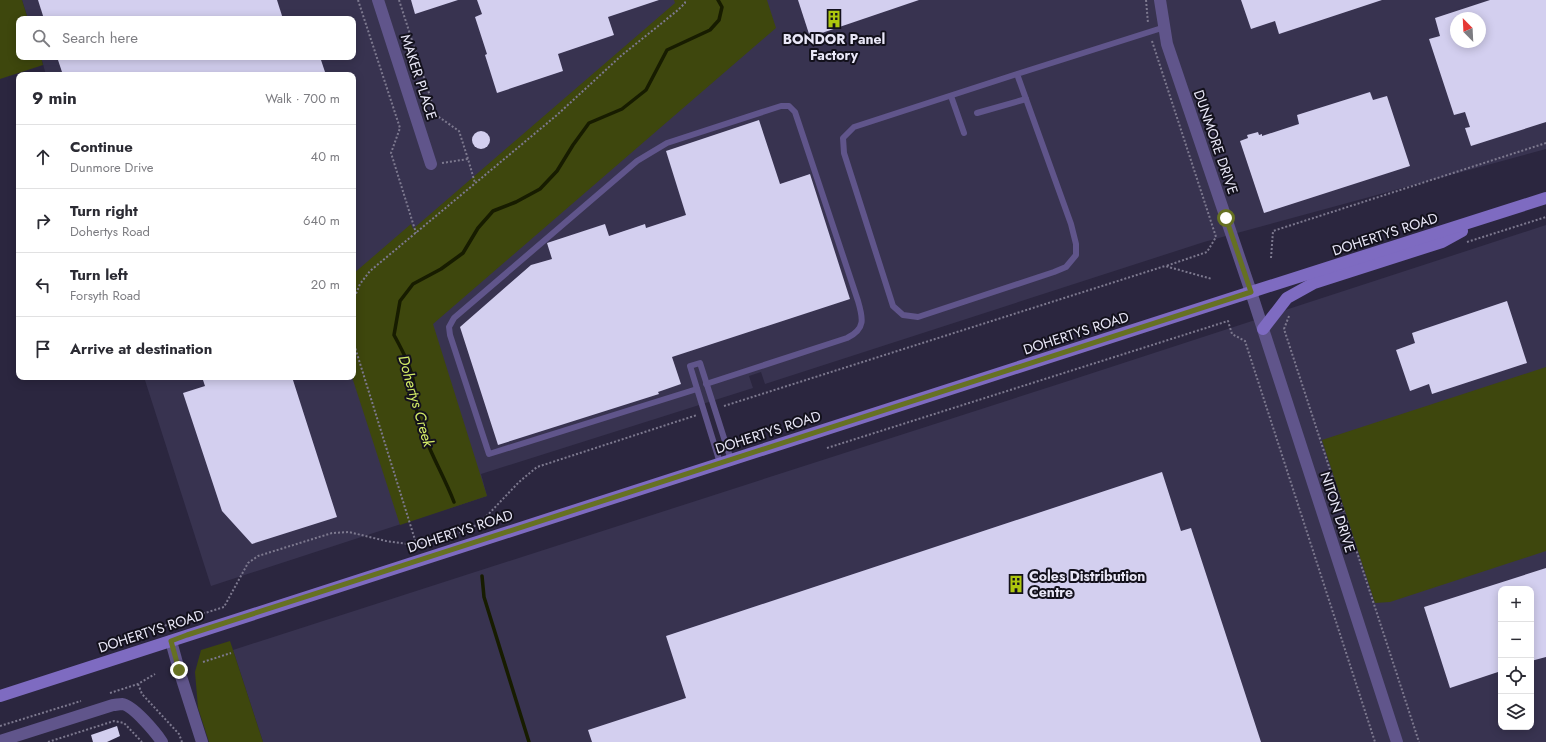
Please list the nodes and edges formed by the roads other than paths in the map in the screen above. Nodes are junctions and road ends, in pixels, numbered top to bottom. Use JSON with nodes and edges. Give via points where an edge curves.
{"nodes":[{"id":1,"x":378,"y":0,"type":"edge"},
{"id":2,"x":1160,"y":0,"type":"edge"},
{"id":3,"x":1165,"y":27,"type":"junction"},
{"id":4,"x":1018,"y":74,"type":"junction"},
{"id":5,"x":951,"y":96,"type":"junction"},
{"id":6,"x":1026,"y":99,"type":"junction"},
{"id":7,"x":977,"y":113,"type":"dead end"},
{"id":8,"x":964,"y":133,"type":"dead end"},
{"id":9,"x":431,"y":164,"type":"road end"},
{"id":10,"x":1546,"y":198,"type":"edge"},
{"id":11,"x":1482,"y":219,"type":"junction"},
{"id":12,"x":1251,"y":292,"type":"junction"},
{"id":13,"x":1263,"y":329,"type":"junction"},
{"id":14,"x":706,"y":384,"type":"junction"},
{"id":15,"x":697,"y":389,"type":"junction"},
{"id":16,"x":726,"y":461,"type":"junction"},
{"id":17,"x":171,"y":641,"type":"junction"},
{"id":18,"x":0,"y":696,"type":"edge"},
{"id":19,"x":0,"y":741,"type":"edge"},
{"id":20,"x":162,"y":742,"type":"edge"},
{"id":21,"x":202,"y":742,"type":"edge"},
{"id":22,"x":1398,"y":742,"type":"edge"}],
"edges":[{"from":1,"to":9,"type":"street","name":"MAKER PLACE"},
{"from":2,"to":3,"type":"street","name":"DUNMORE DRIVE"},
{"from":3,"to":4,"type":"lane"},
{"from":3,"to":12,"type":"street","name":"DUNMORE DRIVE","via":[[1167,44]]},
{"from":4,"to":5,"type":"lane"},
{"from":4,"to":6,"type":"lane"},
{"from":5,"to":6,"type":"lane","via":[[854,127],[844,138],[844,153],[893,306],[903,315],[918,317],[1054,272],[1066,267],[1076,255],[1071,224]]},
{"from":5,"to":8,"type":"lane"},
{"from":6,"to":7,"type":"lane"},
{"from":10,"to":11,"type":"main road","name":"DOHERTYS ROAD"},
{"from":11,"to":12,"type":"main road","name":"DOHERTYS ROAD"},
{"from":11,"to":13,"type":"main road","via":[[1442,242],[1314,283],[1287,298]]},
{"from":12,"to":13,"type":"street","name":"NITON DRIVE"},
{"from":12,"to":16,"type":"main road","name":"DOHERTYS ROAD"},
{"from":13,"to":22,"type":"street","name":"NITON DRIVE"},
{"from":14,"to":15,"type":"lane","via":[[700,363],[690,366]]},
{"from":14,"to":15,"type":"lane","via":[[847,338],[861,325],[862,314],[795,112],[789,106],[781,106],[667,143],[637,161],[454,318],[449,327],[489,454]]},
{"from":14,"to":16,"type":"lane","via":[[715,409]]},
{"from":15,"to":16,"type":"lane","via":[[704,412]]},
{"from":16,"to":17,"type":"main road","name":"DOHERTYS ROAD"},
{"from":17,"to":18,"type":"main road","name":"DOHERTYS ROAD"},
{"from":17,"to":21,"type":"street"},
{"from":19,"to":20,"type":"street","via":[[122,704],[134,711]]}]}
